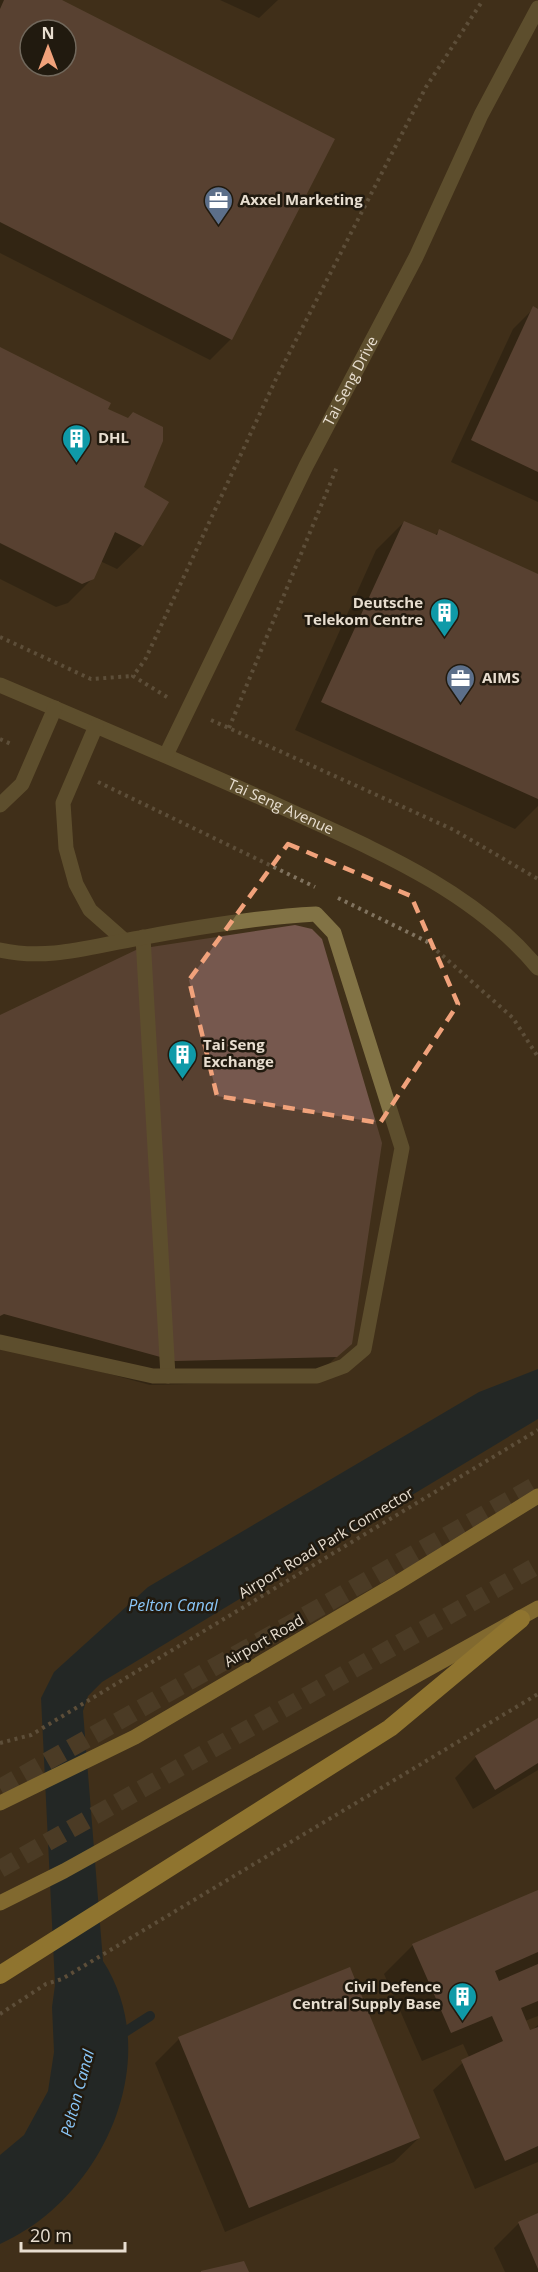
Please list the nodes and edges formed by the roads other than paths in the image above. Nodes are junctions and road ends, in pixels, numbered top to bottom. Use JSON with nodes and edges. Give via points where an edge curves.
{"nodes":[{"id":1,"x":538,"y":8,"type":"edge"},
{"id":2,"x":0,"y":686,"type":"edge"},
{"id":3,"x":55,"y":708,"type":"junction"},
{"id":4,"x":96,"y":726,"type":"junction"},
{"id":5,"x":166,"y":755,"type":"junction"},
{"id":6,"x":0,"y":805,"type":"edge"},
{"id":7,"x":143,"y":937,"type":"junction"},
{"id":8,"x":124,"y":940,"type":"junction"},
{"id":9,"x":0,"y":950,"type":"edge"},
{"id":10,"x":538,"y":968,"type":"edge"},
{"id":11,"x":0,"y":1342,"type":"edge"},
{"id":12,"x":168,"y":1376,"type":"junction"},
{"id":13,"x":538,"y":1496,"type":"edge"},
{"id":14,"x":538,"y":1608,"type":"edge"},
{"id":15,"x":521,"y":1619,"type":"junction"},
{"id":16,"x":0,"y":1803,"type":"edge"},
{"id":17,"x":0,"y":1903,"type":"edge"},
{"id":18,"x":0,"y":1975,"type":"edge"}],
"edges":[{"from":1,"to":5,"type":"street","name":"Tai Seng Drive","via":[[482,115],[416,257],[306,466]]},
{"from":2,"to":3,"type":"street","name":"Tai Seng Avenue"},
{"from":3,"to":4,"type":"street","name":"Tai Seng Avenue"},
{"from":3,"to":6,"type":"street","via":[[22,784]]},
{"from":4,"to":5,"type":"street","name":"Tai Seng Avenue"},
{"from":4,"to":8,"type":"street","via":[[63,803],[66,848],[76,884],[90,910]]},
{"from":5,"to":10,"type":"street","name":"Tai Seng Avenue","via":[[355,841],[430,880],[486,916]]},
{"from":7,"to":8,"type":"street"},
{"from":7,"to":12,"type":"street"},
{"from":7,"to":12,"type":"street","via":[[316,914],[334,933],[402,1148],[364,1349],[344,1366],[317,1376]]},
{"from":8,"to":9,"type":"street","via":[[66,954]]},
{"from":11,"to":12,"type":"street"},
{"from":13,"to":16,"type":"main road","name":"Airport Road","via":[[135,1737]]},
{"from":14,"to":15,"type":"main road"},
{"from":15,"to":17,"type":"main road"},
{"from":15,"to":18,"type":"highway","via":[[390,1728]]}]}
